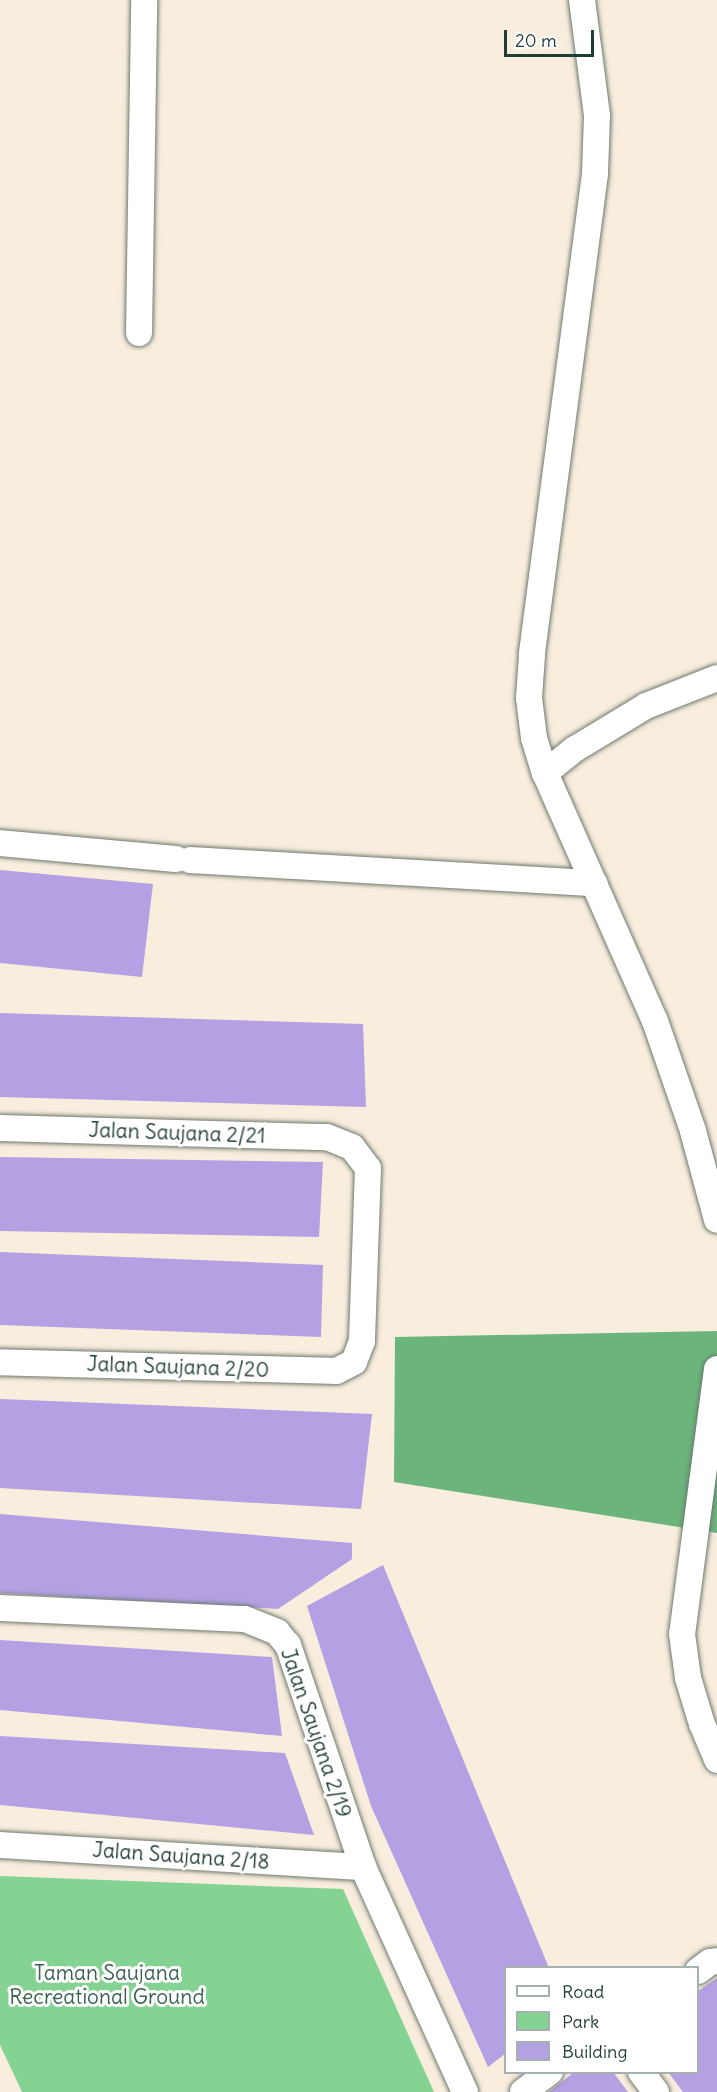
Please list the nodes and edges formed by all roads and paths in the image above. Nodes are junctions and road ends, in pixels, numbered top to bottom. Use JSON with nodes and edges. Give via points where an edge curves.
{"nodes":[{"id":1,"x":144,"y":0,"type":"edge"},
{"id":2,"x":582,"y":0,"type":"edge"},
{"id":3,"x":139,"y":333,"type":"dead end"},
{"id":4,"x":717,"y":678,"type":"edge"},
{"id":5,"x":544,"y":773,"type":"junction"},
{"id":6,"x":0,"y":843,"type":"edge"},
{"id":7,"x":594,"y":883,"type":"junction"},
{"id":8,"x":0,"y":1128,"type":"edge"},
{"id":9,"x":717,"y":1221,"type":"edge"},
{"id":10,"x":0,"y":1362,"type":"edge"},
{"id":11,"x":354,"y":1362,"type":"joint"},
{"id":12,"x":717,"y":1369,"type":"edge"},
{"id":13,"x":0,"y":1608,"type":"edge"},
{"id":14,"x":717,"y":1760,"type":"edge"},
{"id":15,"x":0,"y":1845,"type":"edge"},
{"id":16,"x":363,"y":1867,"type":"junction"},
{"id":17,"x":717,"y":1961,"type":"edge"},
{"id":18,"x":699,"y":1970,"type":"edge"},
{"id":19,"x":549,"y":2074,"type":"edge"},
{"id":20,"x":642,"y":2074,"type":"edge"},
{"id":21,"x":465,"y":2092,"type":"edge"},
{"id":22,"x":523,"y":2092,"type":"edge"},
{"id":23,"x":656,"y":2092,"type":"edge"}],
"edges":[{"from":1,"to":3,"type":"street"},
{"from":2,"to":5,"type":"street","via":[[597,116],[595,174],[532,655],[529,698]]},
{"from":4,"to":5,"type":"street","via":[[646,706],[575,749]]},
{"from":5,"to":7,"type":"street"},
{"from":6,"to":7,"type":"street","via":[[183,860]]},
{"from":7,"to":9,"type":"street","via":[[655,1022],[693,1131]]},
{"from":8,"to":11,"type":"street","name":"Jalan Saujana 2/21","via":[[327,1137],[352,1147],[368,1168],[362,1341]]},
{"from":10,"to":11,"type":"street","name":"Jalan Saujana 2/20","via":[[336,1371]]},
{"from":12,"to":14,"type":"street","via":[[682,1634],[688,1678]]},
{"from":13,"to":16,"type":"street","name":"Jalan Saujana 2/19","via":[[245,1619],[277,1632],[288,1645]]},
{"from":15,"to":16,"type":"street","name":"Jalan Saujana 2/18"},
{"from":16,"to":21,"type":"street","name":"Jalan Saujana 2/19"},
{"from":17,"to":18,"type":"street"},
{"from":19,"to":22,"type":"street"},
{"from":20,"to":23,"type":"street"}]}
